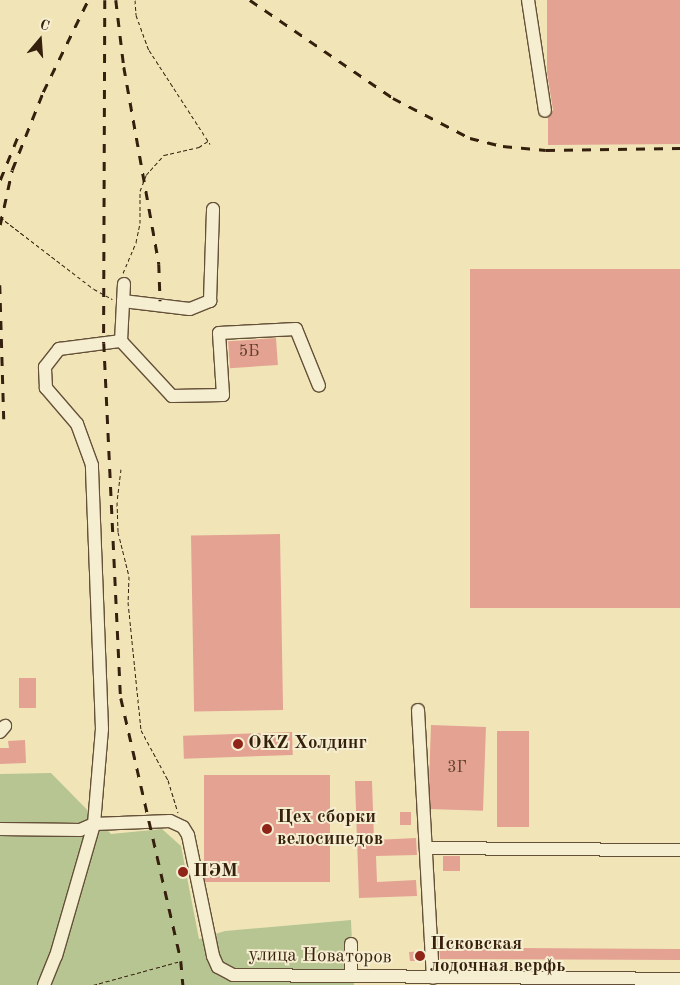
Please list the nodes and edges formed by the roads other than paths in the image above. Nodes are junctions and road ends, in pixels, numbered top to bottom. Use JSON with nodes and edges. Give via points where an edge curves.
{"nodes":[{"id":1,"x":528,"y":0,"type":"edge"},
{"id":2,"x":545,"y":111,"type":"dead end"},
{"id":3,"x":213,"y":209,"type":"dead end"},
{"id":4,"x":124,"y":284,"type":"road end"},
{"id":5,"x":123,"y":301,"type":"junction"},
{"id":6,"x":121,"y":341,"type":"junction"},
{"id":7,"x":319,"y":386,"type":"dead end"},
{"id":8,"x":418,"y":710,"type":"dead end"},
{"id":9,"x":94,"y":824,"type":"junction"},
{"id":10,"x":0,"y":829,"type":"edge"},
{"id":11,"x":427,"y":848,"type":"junction"},
{"id":12,"x":680,"y":850,"type":"edge"},
{"id":13,"x":351,"y":944,"type":"dead end"},
{"id":14,"x":283,"y":974,"type":"junction"},
{"id":15,"x":351,"y":976,"type":"junction"},
{"id":16,"x":433,"y":978,"type":"junction"},
{"id":17,"x":680,"y":979,"type":"edge"},
{"id":18,"x":44,"y":985,"type":"edge"},
{"id":19,"x":291,"y":985,"type":"edge"}],
"edges":[{"from":1,"to":2,"type":"street"},
{"from":3,"to":5,"type":"street","via":[[210,302],[190,309]]},
{"from":4,"to":5,"type":"street"},
{"from":5,"to":6,"type":"street"},
{"from":6,"to":7,"type":"street","via":[[172,396],[222,395],[219,333],[296,329]]},
{"from":6,"to":9,"type":"street","via":[[59,349],[44,367],[46,388],[76,424],[92,465],[102,729]]},
{"from":8,"to":11,"type":"street"},
{"from":9,"to":10,"type":"street","via":[[80,830]]},
{"from":9,"to":14,"type":"street","name":"улица Новаторов","via":[[170,821],[185,831],[218,967],[233,975]]},
{"from":9,"to":18,"type":"street","via":[[56,956]]},
{"from":11,"to":12,"type":"street"},
{"from":11,"to":16,"type":"street"},
{"from":13,"to":15,"type":"street"},
{"from":14,"to":15,"type":"street","name":"улица Новаторов"},
{"from":14,"to":19,"type":"street"},
{"from":15,"to":16,"type":"street","name":"улица Новаторов"},
{"from":16,"to":17,"type":"street","name":"улица Новаторов"}]}
